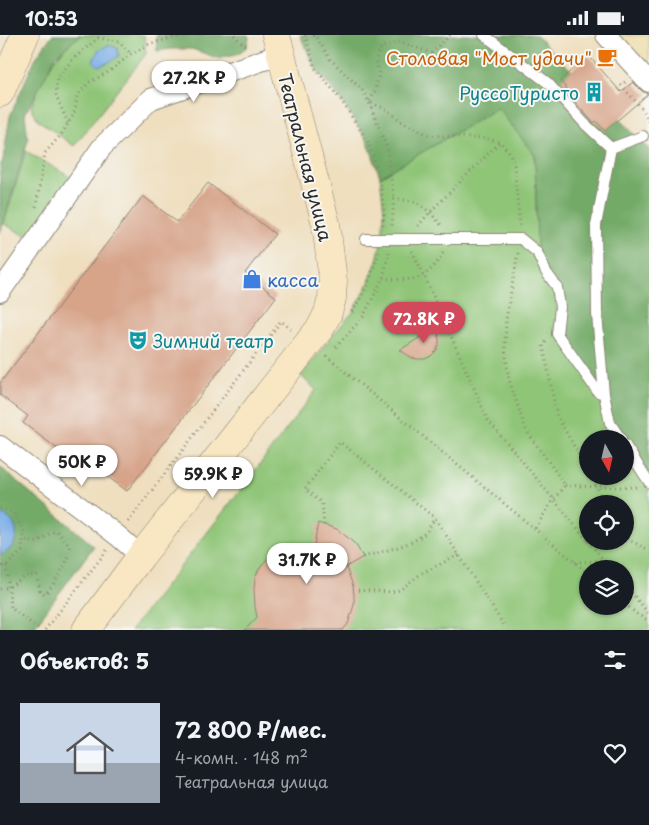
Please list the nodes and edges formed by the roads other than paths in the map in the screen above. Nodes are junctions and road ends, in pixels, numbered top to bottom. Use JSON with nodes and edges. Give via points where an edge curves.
{"nodes":[{"id":1,"x":26,"y":35,"type":"edge"},
{"id":2,"x":484,"y":35,"type":"edge"},
{"id":3,"x":606,"y":35,"type":"edge"},
{"id":4,"x":278,"y":43,"type":"edge"},
{"id":5,"x":649,"y":82,"type":"edge"},
{"id":6,"x":0,"y":93,"type":"edge"},
{"id":7,"x":643,"y":135,"type":"dead end"},
{"id":8,"x":611,"y":148,"type":"junction"},
{"id":9,"x":366,"y":239,"type":"dead end"},
{"id":10,"x":0,"y":292,"type":"edge"},
{"id":11,"x":604,"y":394,"type":"junction"},
{"id":12,"x":615,"y":430,"type":"edge"},
{"id":13,"x":0,"y":446,"type":"edge"},
{"id":14,"x":634,"y":463,"type":"edge"},
{"id":15,"x":645,"y":485,"type":"edge"},
{"id":16,"x":141,"y":556,"type":"junction"},
{"id":17,"x":86,"y":630,"type":"edge"}],
"edges":[{"from":1,"to":6,"type":"main road"},
{"from":2,"to":8,"type":"lane","via":[[548,83]]},
{"from":3,"to":5,"type":"street"},
{"from":4,"to":10,"type":"street","name":"Театральная улица","via":[[151,99],[102,147]]},
{"from":4,"to":16,"type":"main road","name":"Театральная улица","via":[[326,224],[333,281],[328,313],[321,327]]},
{"from":7,"to":8,"type":"lane"},
{"from":8,"to":11,"type":"lane","via":[[596,225],[597,314]]},
{"from":9,"to":11,"type":"lane","via":[[521,239],[537,252],[557,287],[560,307],[557,334],[598,392]]},
{"from":11,"to":12,"type":"lane","via":[[610,423]]},
{"from":13,"to":16,"type":"street"},
{"from":14,"to":15,"type":"lane"},
{"from":16,"to":17,"type":"main road","name":"Театральная улица"}]}
